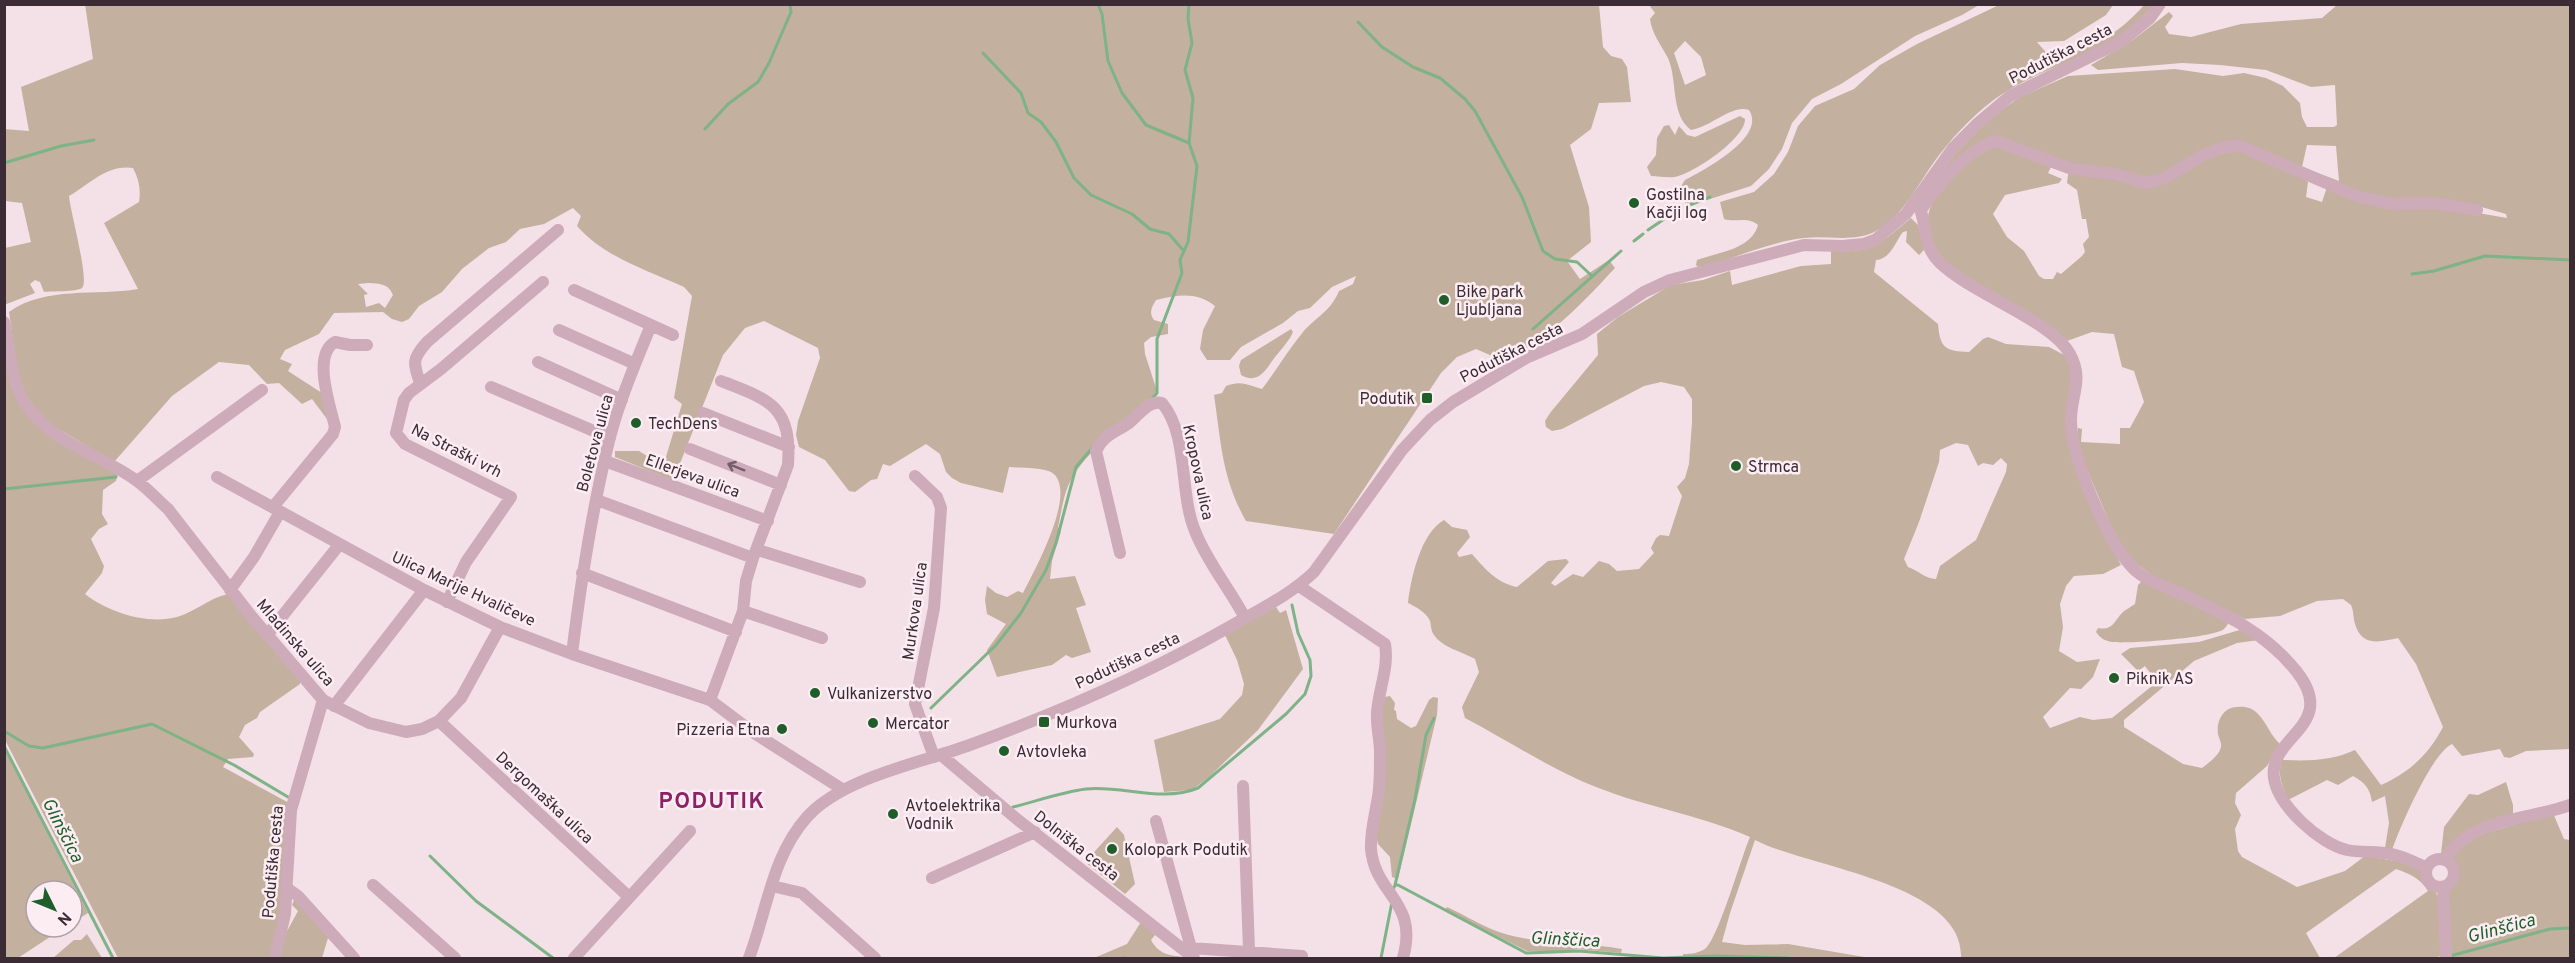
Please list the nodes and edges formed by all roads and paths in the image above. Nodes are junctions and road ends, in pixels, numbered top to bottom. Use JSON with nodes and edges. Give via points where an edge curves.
{"nodes":[{"id":1,"x":2160,"y":4,"type":"edge"},
{"id":2,"x":1919,"y":206,"type":"junction"},
{"id":3,"x":2477,"y":210,"type":"dead end"},
{"id":4,"x":558,"y":230,"type":"dead end"},
{"id":5,"x":543,"y":282,"type":"dead end"},
{"id":6,"x":574,"y":290,"type":"dead end"},
{"id":7,"x":4,"y":322,"type":"edge"},
{"id":8,"x":651,"y":325,"type":"junction"},
{"id":9,"x":559,"y":330,"type":"dead end"},
{"id":10,"x":673,"y":335,"type":"dead end"},
{"id":11,"x":367,"y":345,"type":"dead end"},
{"id":12,"x":538,"y":362,"type":"dead end"},
{"id":13,"x":635,"y":364,"type":"junction"},
{"id":14,"x":721,"y":381,"type":"dead end"},
{"id":15,"x":420,"y":383,"type":"junction"},
{"id":16,"x":491,"y":387,"type":"dead end"},
{"id":17,"x":262,"y":390,"type":"dead end"},
{"id":18,"x":622,"y":400,"type":"junction"},
{"id":19,"x":703,"y":413,"type":"dead end"},
{"id":20,"x":610,"y":438,"type":"junction"},
{"id":21,"x":789,"y":447,"type":"junction"},
{"id":22,"x":690,"y":449,"type":"dead end"},
{"id":23,"x":605,"y":460,"type":"junction"},
{"id":24,"x":915,"y":476,"type":"dead end"},
{"id":25,"x":217,"y":477,"type":"dead end"},
{"id":26,"x":137,"y":481,"type":"junction"},
{"id":27,"x":781,"y":485,"type":"junction"},
{"id":28,"x":597,"y":500,"type":"junction"},
{"id":29,"x":277,"y":509,"type":"junction"},
{"id":30,"x":768,"y":521,"type":"junction"},
{"id":31,"x":339,"y":545,"type":"junction"},
{"id":32,"x":1120,"y":553,"type":"dead end"},
{"id":33,"x":755,"y":554,"type":"junction"},
{"id":34,"x":582,"y":573,"type":"junction"},
{"id":35,"x":860,"y":582,"type":"dead end"},
{"id":36,"x":1299,"y":586,"type":"junction"},
{"id":37,"x":230,"y":590,"type":"junction"},
{"id":38,"x":424,"y":590,"type":"junction"},
{"id":39,"x":447,"y":602,"type":"junction"},
{"id":40,"x":743,"y":611,"type":"junction"},
{"id":41,"x":1245,"y":618,"type":"junction"},
{"id":42,"x":500,"y":627,"type":"junction"},
{"id":43,"x":736,"y":632,"type":"junction"},
{"id":44,"x":268,"y":634,"type":"junction"},
{"id":45,"x":822,"y":638,"type":"dead end"},
{"id":46,"x":572,"y":654,"type":"junction"},
{"id":47,"x":710,"y":700,"type":"junction"},
{"id":48,"x":329,"y":703,"type":"junction"},
{"id":49,"x":439,"y":721,"type":"junction"},
{"id":50,"x":938,"y":756,"type":"junction"},
{"id":51,"x":1243,"y":786,"type":"dead end"},
{"id":52,"x":842,"y":789,"type":"junction"},
{"id":53,"x":2571,"y":805,"type":"edge"},
{"id":54,"x":1156,"y":821,"type":"dead end"},
{"id":55,"x":690,"y":831,"type":"dead end"},
{"id":56,"x":1035,"y":832,"type":"junction"},
{"id":57,"x":2444,"y":860,"type":"junction"},
{"id":58,"x":2427,"y":868,"type":"junction"},
{"id":59,"x":932,"y":878,"type":"dead end"},
{"id":60,"x":373,"y":885,"type":"dead end"},
{"id":61,"x":772,"y":886,"type":"junction"},
{"id":62,"x":2443,"y":887,"type":"junction"},
{"id":63,"x":287,"y":888,"type":"junction"},
{"id":64,"x":629,"y":897,"type":"junction"},
{"id":65,"x":1249,"y":950,"type":"junction"},
{"id":66,"x":1192,"y":954,"type":"edge"},
{"id":67,"x":2446,"y":954,"type":"edge"},
{"id":68,"x":1302,"y":956,"type":"dead end"},
{"id":69,"x":275,"y":958,"type":"edge"},
{"id":70,"x":354,"y":958,"type":"edge"},
{"id":71,"x":455,"y":958,"type":"edge"},
{"id":72,"x":574,"y":958,"type":"edge"},
{"id":73,"x":749,"y":958,"type":"edge"},
{"id":74,"x":874,"y":958,"type":"edge"},
{"id":75,"x":1403,"y":958,"type":"edge"}],
"edges":[{"from":1,"to":2,"type":"street","name":"Podutiška cesta","via":[[2150,18],[2122,41],[2010,96],[1953,148]]},
{"from":2,"to":3,"type":"street","via":[[1968,157],[1984,144],[1996,141],[2072,169],[2116,174],[2146,183],[2165,178],[2203,155],[2240,146],[2367,200]]},
{"from":2,"to":36,"type":"street","name":"Podutiška cesta","via":[[1864,244],[1804,245],[1670,280],[1644,292],[1582,334],[1526,358],[1478,385],[1430,420],[1402,450],[1314,572]]},
{"from":2,"to":58,"type":"street","via":[[1924,235],[1939,262],[1970,286],[2035,322],[2070,354],[2078,384],[2071,419],[2080,467],[2110,534],[2129,564],[2149,579],[2246,625],[2296,670],[2307,686],[2310,711],[2283,748],[2274,771],[2279,794],[2287,807],[2325,840],[2346,850],[2391,854]]},
{"from":4,"to":15,"type":"street","via":[[427,342],[415,356]]},
{"from":5,"to":15,"type":"street","name":"Na Straški vrh"},
{"from":6,"to":8,"type":"street"},
{"from":7,"to":26,"type":"street","name":"Mladinska ulica","via":[[16,383],[32,412],[62,437]]},
{"from":8,"to":10,"type":"street"},
{"from":8,"to":13,"type":"street","name":"Boletova ulica"},
{"from":9,"to":13,"type":"street"},
{"from":11,"to":29,"type":"street","via":[[335,342],[326,350],[322,364],[333,434]]},
{"from":12,"to":18,"type":"street"},
{"from":13,"to":18,"type":"street","name":"Boletova ulica"},
{"from":14,"to":21,"type":"street","via":[[772,404],[786,424]]},
{"from":15,"to":39,"type":"street","name":"Na Straški vrh","via":[[404,400],[396,433],[399,439],[512,496],[466,562]]},
{"from":16,"to":20,"type":"street"},
{"from":17,"to":26,"type":"street"},
{"from":18,"to":20,"type":"street","name":"Boletova ulica"},
{"from":19,"to":21,"type":"street"},
{"from":20,"to":23,"type":"street","name":"Boletova ulica"},
{"from":21,"to":27,"type":"street"},
{"from":27,"to":22,"type":"street","name":"Ellerjeva ulica","one_way":true},
{"from":23,"to":28,"type":"street","name":"Boletova ulica"},
{"from":23,"to":30,"type":"street","name":"Ellerjeva ulica"},
{"from":24,"to":50,"type":"street","name":"Murkova ulica","via":[[937,497],[941,508],[934,608],[915,704]]},
{"from":25,"to":29,"type":"street","name":"Ulica Marije Hvaličeve"},
{"from":26,"to":37,"type":"street","name":"Mladinska ulica","via":[[168,509]]},
{"from":27,"to":30,"type":"street"},
{"from":28,"to":33,"type":"street"},
{"from":28,"to":34,"type":"street","name":"Boletova ulica"},
{"from":29,"to":31,"type":"street","name":"Ulica Marije Hvaličeve"},
{"from":29,"to":37,"type":"street","via":[[254,557]]},
{"from":30,"to":33,"type":"street"},
{"from":31,"to":38,"type":"street","name":"Ulica Marije Hvaličeve"},
{"from":31,"to":44,"type":"street"},
{"from":32,"to":41,"type":"street","name":"Kropova ulica","via":[[1096,451],[1106,436],[1150,404],[1162,403],[1177,438],[1195,531]]},
{"from":33,"to":35,"type":"street"},
{"from":33,"to":40,"type":"street"},
{"from":34,"to":43,"type":"street"},
{"from":34,"to":46,"type":"street","name":"Boletova ulica"},
{"from":36,"to":41,"type":"street","name":"Podutiška cesta"},
{"from":36,"to":75,"type":"street","via":[[1385,644],[1386,669],[1377,712],[1380,752],[1371,848],[1379,875],[1406,921],[1407,946]]},
{"from":37,"to":44,"type":"street","name":"Mladinska ulica"},
{"from":38,"to":39,"type":"street","name":"Ulica Marije Hvaličeve"},
{"from":38,"to":48,"type":"street"},
{"from":39,"to":42,"type":"street","name":"Ulica Marije Hvaličeve"},
{"from":40,"to":43,"type":"street"},
{"from":40,"to":45,"type":"street"},
{"from":41,"to":50,"type":"street","name":"Podutiška cesta","via":[[1148,672]]},
{"from":42,"to":46,"type":"street","name":"Ulica Marije Hvaličeve"},
{"from":42,"to":49,"type":"street","name":"Mladinska ulica","via":[[460,698]]},
{"from":43,"to":47,"type":"street"},
{"from":44,"to":48,"type":"street","name":"Mladinska ulica"},
{"from":46,"to":47,"type":"street","name":"Ulica Marije Hvaličeve"},
{"from":47,"to":52,"type":"street","name":"Ulica Marije Hvaličeve"},
{"from":48,"to":49,"type":"street","name":"Mladinska ulica","via":[[369,723],[406,732]]},
{"from":48,"to":63,"type":"street","name":"Podutiška cesta","via":[[291,810]]},
{"from":49,"to":64,"type":"street","name":"Dergomaška ulica"},
{"from":50,"to":52,"type":"street","name":"Podutiška cesta"},
{"from":50,"to":56,"type":"street","name":"Dolniška cesta"},
{"from":51,"to":65,"type":"street"},
{"from":52,"to":61,"type":"street","name":"Podutiška cesta","via":[[799,826],[785,849]]},
{"from":53,"to":57,"type":"street","via":[[2485,826],[2458,842]]},
{"from":54,"to":66,"type":"street"},
{"from":55,"to":64,"type":"street"},
{"from":56,"to":59,"type":"street"},
{"from":56,"to":66,"type":"street","name":"Dolniška cesta"},
{"from":57,"to":58,"type":"street","via":[[2433,861]]},
{"from":57,"to":62,"type":"street","via":[[2453,867],[2454,876]]},
{"from":58,"to":62,"type":"street","via":[[2428,882]]},
{"from":60,"to":71,"type":"street"},
{"from":61,"to":73,"type":"street","name":"Podutiška cesta"},
{"from":61,"to":74,"type":"street","via":[[802,893]]},
{"from":62,"to":67,"type":"street"},
{"from":63,"to":69,"type":"street","name":"Podutiška cesta"},
{"from":63,"to":70,"type":"street"},
{"from":64,"to":72,"type":"street"},
{"from":65,"to":66,"type":"street"},
{"from":65,"to":68,"type":"street"}]}
